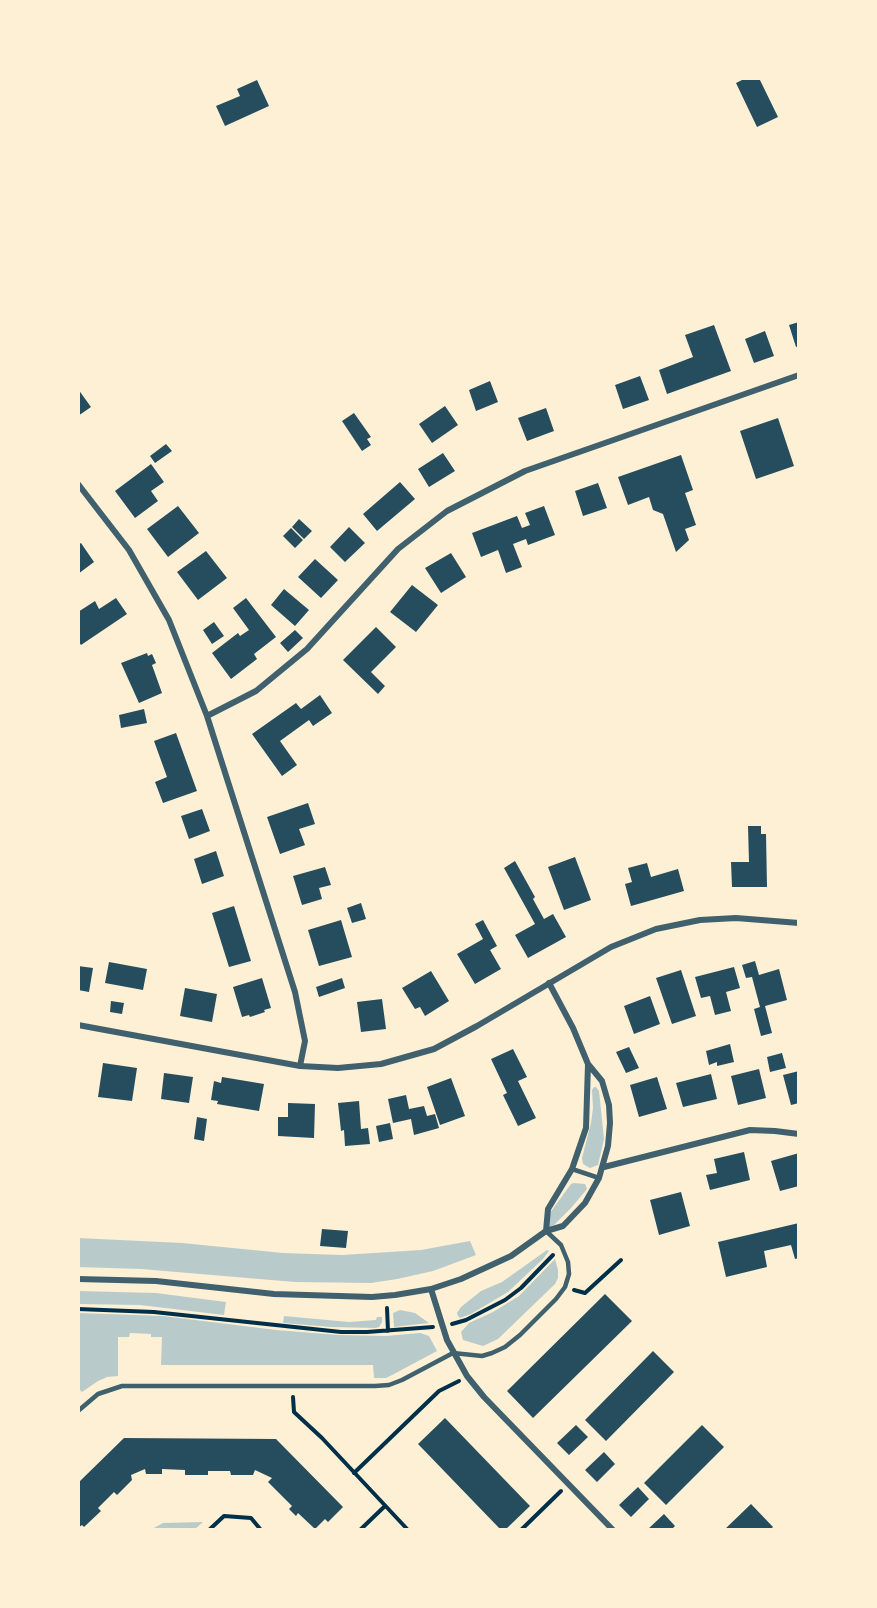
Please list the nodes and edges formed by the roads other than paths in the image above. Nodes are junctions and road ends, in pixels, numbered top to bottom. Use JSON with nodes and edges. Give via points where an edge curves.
{"nodes":[{"id":1,"x":799,"y":375,"type":"edge"},
{"id":2,"x":78,"y":484,"type":"edge"},
{"id":3,"x":207,"y":716,"type":"junction"},
{"id":4,"x":799,"y":923,"type":"edge"},
{"id":5,"x":549,"y":983,"type":"junction"},
{"id":6,"x":78,"y":1025,"type":"edge"},
{"id":7,"x":588,"y":1064,"type":"junction"},
{"id":8,"x":300,"y":1066,"type":"junction"},
{"id":9,"x":799,"y":1134,"type":"edge"},
{"id":10,"x":604,"y":1167,"type":"junction"},
{"id":11,"x":572,"y":1169,"type":"junction"},
{"id":12,"x":599,"y":1178,"type":"junction"},
{"id":13,"x":546,"y":1231,"type":"junction"},
{"id":14,"x":78,"y":1280,"type":"edge"},
{"id":15,"x":431,"y":1289,"type":"junction"},
{"id":16,"x":453,"y":1353,"type":"junction"},
{"id":17,"x":78,"y":1411,"type":"edge"},
{"id":18,"x":613,"y":1530,"type":"edge"}],
"edges":[{"from":1,"to":3,"type":"street","via":[[525,471],[447,511],[398,549],[307,649],[256,691]]},
{"from":2,"to":3,"type":"street","via":[[129,550],[169,620]]},
{"from":3,"to":8,"type":"street","via":[[295,992],[305,1041]]},
{"from":4,"to":5,"type":"street","via":[[736,918],[676,924],[611,947]]},
{"from":5,"to":7,"type":"street"},
{"from":5,"to":8,"type":"street","via":[[434,1049],[381,1064]]},
{"from":6,"to":8,"type":"street"},
{"from":7,"to":10,"type":"street","via":[[602,1081],[609,1105]]},
{"from":7,"to":11,"type":"street","via":[[586,1128]]},
{"from":9,"to":10,"type":"street","via":[[750,1130]]},
{"from":10,"to":12,"type":"street"},
{"from":11,"to":12,"type":"lane"},
{"from":11,"to":13,"type":"street","via":[[548,1209]]},
{"from":12,"to":13,"type":"street","via":[[585,1203],[563,1226]]},
{"from":13,"to":15,"type":"street","via":[[504,1260]]},
{"from":13,"to":16,"type":"lane","via":[[561,1245],[569,1268],[565,1287],[556,1299],[505,1347],[482,1356]]},
{"from":14,"to":15,"type":"street","via":[[156,1281],[274,1294],[372,1297]]},
{"from":15,"to":16,"type":"street"},
{"from":16,"to":17,"type":"lane","via":[[389,1385],[122,1386],[98,1394]]},
{"from":16,"to":18,"type":"street","via":[[484,1397]]}]}
